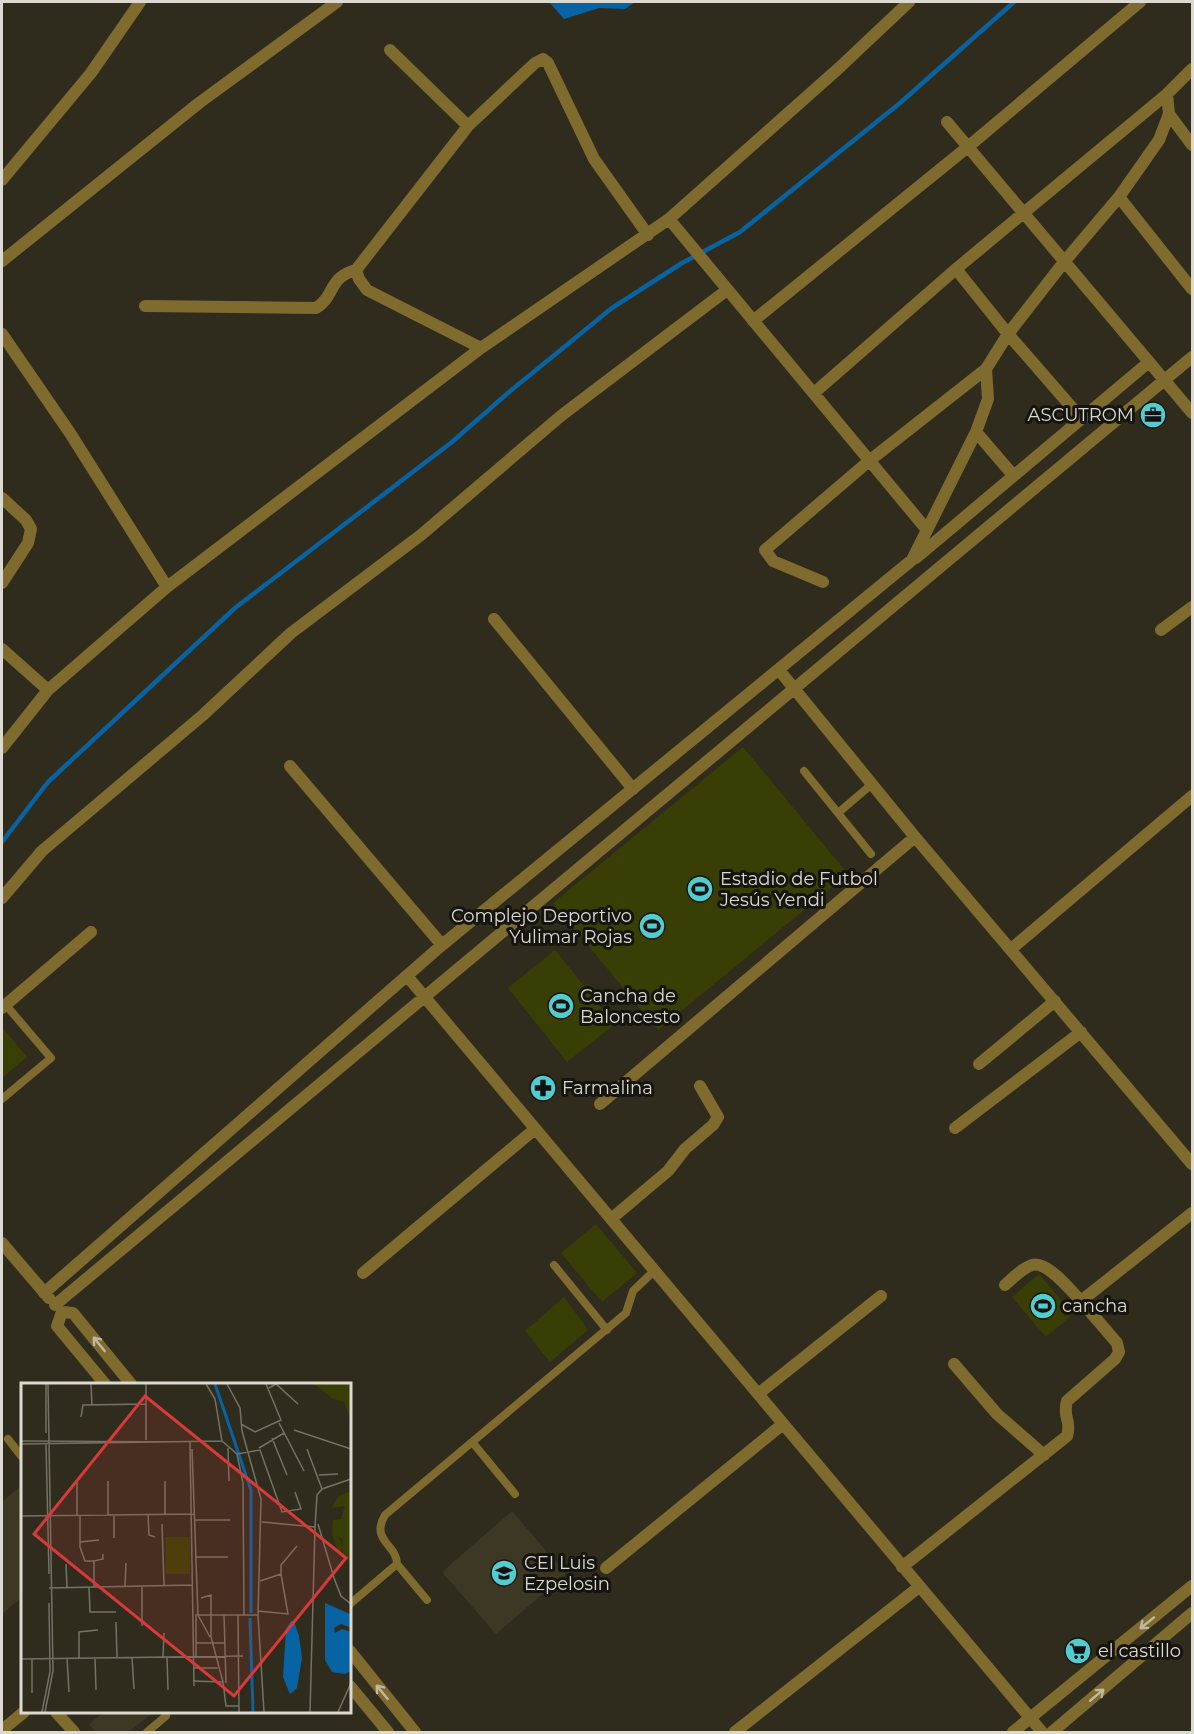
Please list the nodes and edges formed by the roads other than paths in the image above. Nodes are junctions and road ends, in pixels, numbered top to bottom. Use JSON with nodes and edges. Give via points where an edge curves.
{"nodes":[{"id":1,"x":140,"y":2,"type":"edge"},
{"id":2,"x":336,"y":2,"type":"edge"},
{"id":3,"x":909,"y":2,"type":"edge"},
{"id":4,"x":1140,"y":2,"type":"edge"},
{"id":5,"x":390,"y":50,"type":"dead end"},
{"id":6,"x":1192,"y":69,"type":"edge"},
{"id":7,"x":1167,"y":94,"type":"junction"},
{"id":8,"x":1169,"y":114,"type":"junction"},
{"id":9,"x":947,"y":122,"type":"dead end"},
{"id":10,"x":468,"y":126,"type":"junction"},
{"id":11,"x":1192,"y":145,"type":"edge"},
{"id":12,"x":969,"y":146,"type":"junction"},
{"id":13,"x":2,"y":180,"type":"edge"},
{"id":14,"x":1119,"y":197,"type":"junction"},
{"id":15,"x":1023,"y":213,"type":"junction"},
{"id":16,"x":669,"y":219,"type":"junction"},
{"id":17,"x":648,"y":235,"type":"junction"},
{"id":18,"x":2,"y":261,"type":"edge"},
{"id":19,"x":1064,"y":262,"type":"junction"},
{"id":20,"x":956,"y":269,"type":"junction"},
{"id":21,"x":356,"y":270,"type":"junction"},
{"id":22,"x":723,"y":285,"type":"junction"},
{"id":23,"x":1192,"y":289,"type":"edge"},
{"id":24,"x":145,"y":306,"type":"dead end"},
{"id":25,"x":753,"y":321,"type":"junction"},
{"id":26,"x":2,"y":334,"type":"edge"},
{"id":27,"x":1008,"y":334,"type":"junction"},
{"id":28,"x":481,"y":348,"type":"junction"},
{"id":29,"x":1192,"y":357,"type":"edge"},
{"id":30,"x":1149,"y":362,"type":"junction"},
{"id":31,"x":986,"y":369,"type":"junction"},
{"id":32,"x":1166,"y":381,"type":"junction"},
{"id":33,"x":814,"y":393,"type":"junction"},
{"id":34,"x":1192,"y":413,"type":"edge"},
{"id":35,"x":1081,"y":418,"type":"junction"},
{"id":36,"x":976,"y":432,"type":"junction"},
{"id":37,"x":868,"y":460,"type":"junction"},
{"id":38,"x":1013,"y":476,"type":"junction"},
{"id":39,"x":2,"y":498,"type":"edge"},
{"id":40,"x":927,"y":530,"type":"junction"},
{"id":41,"x":912,"y":560,"type":"junction"},
{"id":42,"x":823,"y":582,"type":"dead end"},
{"id":43,"x":2,"y":583,"type":"edge"},
{"id":44,"x":167,"y":587,"type":"junction"},
{"id":45,"x":1192,"y":606,"type":"edge"},
{"id":46,"x":494,"y":619,"type":"dead end"},
{"id":47,"x":1161,"y":630,"type":"dead end"},
{"id":48,"x":2,"y":649,"type":"edge"},
{"id":49,"x":779,"y":669,"type":"junction"},
{"id":50,"x":794,"y":687,"type":"junction"},
{"id":51,"x":48,"y":690,"type":"junction"},
{"id":52,"x":2,"y":748,"type":"edge"},
{"id":53,"x":291,"y":766,"type":"dead end"},
{"id":54,"x":804,"y":771,"type":"dead end"},
{"id":55,"x":872,"y":784,"type":"junction"},
{"id":56,"x":633,"y":789,"type":"junction"},
{"id":57,"x":1192,"y":796,"type":"edge"},
{"id":58,"x":838,"y":813,"type":"junction"},
{"id":59,"x":915,"y":837,"type":"junction"},
{"id":60,"x":871,"y":854,"type":"dead end"},
{"id":61,"x":2,"y":898,"type":"edge"},
{"id":62,"x":92,"y":932,"type":"dead end"},
{"id":63,"x":442,"y":945,"type":"junction"},
{"id":64,"x":1011,"y":949,"type":"junction"},
{"id":65,"x":407,"y":976,"type":"junction"},
{"id":66,"x":424,"y":996,"type":"junction"},
{"id":67,"x":1055,"y":1001,"type":"junction"},
{"id":68,"x":4,"y":1006,"type":"edge"},
{"id":69,"x":1081,"y":1032,"type":"junction"},
{"id":70,"x":979,"y":1064,"type":"dead end"},
{"id":71,"x":700,"y":1086,"type":"dead end"},
{"id":72,"x":2,"y":1099,"type":"edge"},
{"id":73,"x":600,"y":1104,"type":"dead end"},
{"id":74,"x":955,"y":1128,"type":"dead end"},
{"id":75,"x":535,"y":1129,"type":"junction"},
{"id":76,"x":1192,"y":1164,"type":"edge"},
{"id":77,"x":1192,"y":1214,"type":"edge"},
{"id":78,"x":611,"y":1219,"type":"junction"},
{"id":79,"x":2,"y":1243,"type":"edge"},
{"id":80,"x":554,"y":1265,"type":"dead end"},
{"id":81,"x":654,"y":1270,"type":"junction"},
{"id":82,"x":363,"y":1273,"type":"dead end"},
{"id":83,"x":1005,"y":1285,"type":"dead end"},
{"id":84,"x":44,"y":1293,"type":"junction"},
{"id":85,"x":881,"y":1296,"type":"dead end"},
{"id":86,"x":1081,"y":1301,"type":"junction"},
{"id":87,"x":58,"y":1309,"type":"junction"},
{"id":88,"x":607,"y":1330,"type":"junction"},
{"id":89,"x":954,"y":1364,"type":"dead end"},
{"id":90,"x":104,"y":1383,"type":"edge"},
{"id":91,"x":130,"y":1383,"type":"edge"},
{"id":92,"x":758,"y":1394,"type":"junction"},
{"id":93,"x":783,"y":1424,"type":"junction"},
{"id":94,"x":8,"y":1439,"type":"dead end"},
{"id":95,"x":473,"y":1443,"type":"junction"},
{"id":96,"x":1044,"y":1455,"type":"junction"},
{"id":97,"x":21,"y":1456,"type":"edge"},
{"id":98,"x":515,"y":1494,"type":"dead end"},
{"id":99,"x":397,"y":1564,"type":"junction"},
{"id":100,"x":606,"y":1568,"type":"dead end"},
{"id":101,"x":902,"y":1568,"type":"junction"},
{"id":102,"x":1192,"y":1586,"type":"edge"},
{"id":103,"x":919,"y":1587,"type":"junction"},
{"id":104,"x":427,"y":1600,"type":"dead end"},
{"id":105,"x":351,"y":1603,"type":"edge"},
{"id":106,"x":1192,"y":1613,"type":"edge"},
{"id":107,"x":351,"y":1652,"type":"edge"},
{"id":108,"x":351,"y":1687,"type":"edge"},
{"id":109,"x":23,"y":1713,"type":"edge"},
{"id":110,"x":57,"y":1713,"type":"edge"},
{"id":111,"x":166,"y":1716,"type":"dead end"},
{"id":112,"x":1030,"y":1718,"type":"junction"},
{"id":113,"x":2,"y":1730,"type":"edge"},
{"id":114,"x":74,"y":1732,"type":"edge"},
{"id":115,"x":147,"y":1732,"type":"edge"},
{"id":116,"x":388,"y":1732,"type":"edge"},
{"id":117,"x":415,"y":1732,"type":"edge"},
{"id":118,"x":735,"y":1732,"type":"edge"},
{"id":119,"x":1013,"y":1732,"type":"edge"},
{"id":120,"x":1042,"y":1732,"type":"edge"},
{"id":121,"x":1052,"y":1732,"type":"edge"}],
"edges":[{"from":1,"to":13,"type":"street","via":[[90,73]]},
{"from":2,"to":18,"type":"street","via":[[199,104]]},
{"from":3,"to":16,"type":"street"},
{"from":4,"to":12,"type":"street"},
{"from":5,"to":10,"type":"street"},
{"from":6,"to":7,"type":"street"},
{"from":7,"to":8,"type":"street"},
{"from":7,"to":15,"type":"street"},
{"from":8,"to":11,"type":"street"},
{"from":8,"to":14,"type":"street","via":[[1159,140]]},
{"from":9,"to":12,"type":"street"},
{"from":10,"to":17,"type":"street","via":[[543,59],[594,159]]},
{"from":10,"to":21,"type":"street"},
{"from":12,"to":15,"type":"street"},
{"from":12,"to":25,"type":"street"},
{"from":14,"to":19,"type":"street"},
{"from":14,"to":23,"type":"street"},
{"from":15,"to":19,"type":"street"},
{"from":15,"to":20,"type":"street"},
{"from":16,"to":17,"type":"street"},
{"from":16,"to":22,"type":"street"},
{"from":17,"to":28,"type":"street"},
{"from":19,"to":27,"type":"street"},
{"from":19,"to":30,"type":"street"},
{"from":20,"to":27,"type":"street"},
{"from":20,"to":33,"type":"street"},
{"from":21,"to":24,"type":"street","via":[[339,277],[316,308]]},
{"from":21,"to":28,"type":"street","via":[[367,290]]},
{"from":22,"to":25,"type":"street"},
{"from":22,"to":61,"type":"street","via":[[421,535],[291,633],[203,715],[42,851]]},
{"from":25,"to":33,"type":"street"},
{"from":26,"to":44,"type":"street"},
{"from":27,"to":31,"type":"street"},
{"from":27,"to":35,"type":"street"},
{"from":28,"to":44,"type":"street"},
{"from":29,"to":32,"type":"street"},
{"from":30,"to":32,"type":"street"},
{"from":30,"to":35,"type":"street"},
{"from":31,"to":36,"type":"street","via":[[988,399]]},
{"from":31,"to":37,"type":"street"},
{"from":32,"to":34,"type":"street"},
{"from":32,"to":50,"type":"street"},
{"from":33,"to":37,"type":"street"},
{"from":35,"to":38,"type":"street"},
{"from":36,"to":38,"type":"street"},
{"from":36,"to":40,"type":"street"},
{"from":37,"to":40,"type":"street"},
{"from":37,"to":42,"type":"street","via":[[765,550],[773,561]]},
{"from":38,"to":41,"type":"street"},
{"from":39,"to":43,"type":"street","via":[[31,529],[28,543]]},
{"from":40,"to":41,"type":"street"},
{"from":41,"to":49,"type":"street"},
{"from":44,"to":51,"type":"street"},
{"from":45,"to":47,"type":"street"},
{"from":46,"to":56,"type":"street"},
{"from":48,"to":51,"type":"street"},
{"from":49,"to":50,"type":"street"},
{"from":49,"to":56,"type":"street"},
{"from":50,"to":55,"type":"street"},
{"from":50,"to":66,"type":"street"},
{"from":51,"to":52,"type":"street"},
{"from":53,"to":63,"type":"street"},
{"from":54,"to":58,"type":"lane"},
{"from":55,"to":58,"type":"lane"},
{"from":55,"to":59,"type":"street"},
{"from":56,"to":63,"type":"street"},
{"from":57,"to":64,"type":"street"},
{"from":58,"to":60,"type":"lane"},
{"from":59,"to":64,"type":"street"},
{"from":59,"to":73,"type":"street"},
{"from":62,"to":68,"type":"street"},
{"from":63,"to":65,"type":"street"},
{"from":64,"to":67,"type":"street"},
{"from":65,"to":66,"type":"street"},
{"from":65,"to":84,"type":"street"},
{"from":66,"to":75,"type":"street"},
{"from":66,"to":87,"type":"street"},
{"from":67,"to":69,"type":"street"},
{"from":67,"to":70,"type":"street"},
{"from":68,"to":72,"type":"lane","via":[[51,1058]]},
{"from":69,"to":74,"type":"street"},
{"from":69,"to":76,"type":"street"},
{"from":71,"to":78,"type":"street","via":[[718,1117],[668,1172]]},
{"from":75,"to":78,"type":"street"},
{"from":75,"to":82,"type":"street"},
{"from":77,"to":86,"type":"street"},
{"from":78,"to":81,"type":"street"},
{"from":79,"to":84,"type":"street"},
{"from":80,"to":88,"type":"lane"},
{"from":81,"to":88,"type":"lane","via":[[633,1291],[626,1313]]},
{"from":81,"to":92,"type":"street"},
{"from":83,"to":86,"type":"street","via":[[1036,1263],[1046,1266]]},
{"from":84,"to":87,"type":"street"},
{"from":85,"to":92,"type":"street"},
{"from":86,"to":96,"type":"street","via":[[1117,1343],[1119,1352],[1067,1401],[1067,1436]]},
{"from":87,"to":90,"type":"street","via":[[57,1326]]},
{"from":91,"to":87,"type":"street","one_way":true,"via":[[73,1313]]},
{"from":88,"to":95,"type":"lane"},
{"from":89,"to":96,"type":"street","via":[[997,1414]]},
{"from":92,"to":93,"type":"street"},
{"from":93,"to":100,"type":"street"},
{"from":93,"to":101,"type":"street"},
{"from":94,"to":97,"type":"lane"},
{"from":95,"to":98,"type":"lane"},
{"from":95,"to":99,"type":"lane","via":[[386,1515],[381,1535],[397,1557]]},
{"from":96,"to":101,"type":"street"},
{"from":99,"to":104,"type":"lane"},
{"from":99,"to":105,"type":"lane"},
{"from":101,"to":103,"type":"street"},
{"from":102,"to":112,"type":"street","one_way":true},
{"from":103,"to":112,"type":"street"},
{"from":103,"to":118,"type":"street"},
{"from":121,"to":106,"type":"street","one_way":true},
{"from":117,"to":107,"type":"street","one_way":true},
{"from":108,"to":116,"type":"street"},
{"from":109,"to":113,"type":"street"},
{"from":110,"to":114,"type":"street"},
{"from":111,"to":115,"type":"lane"},
{"from":112,"to":119,"type":"street"},
{"from":112,"to":120,"type":"street"}]}
